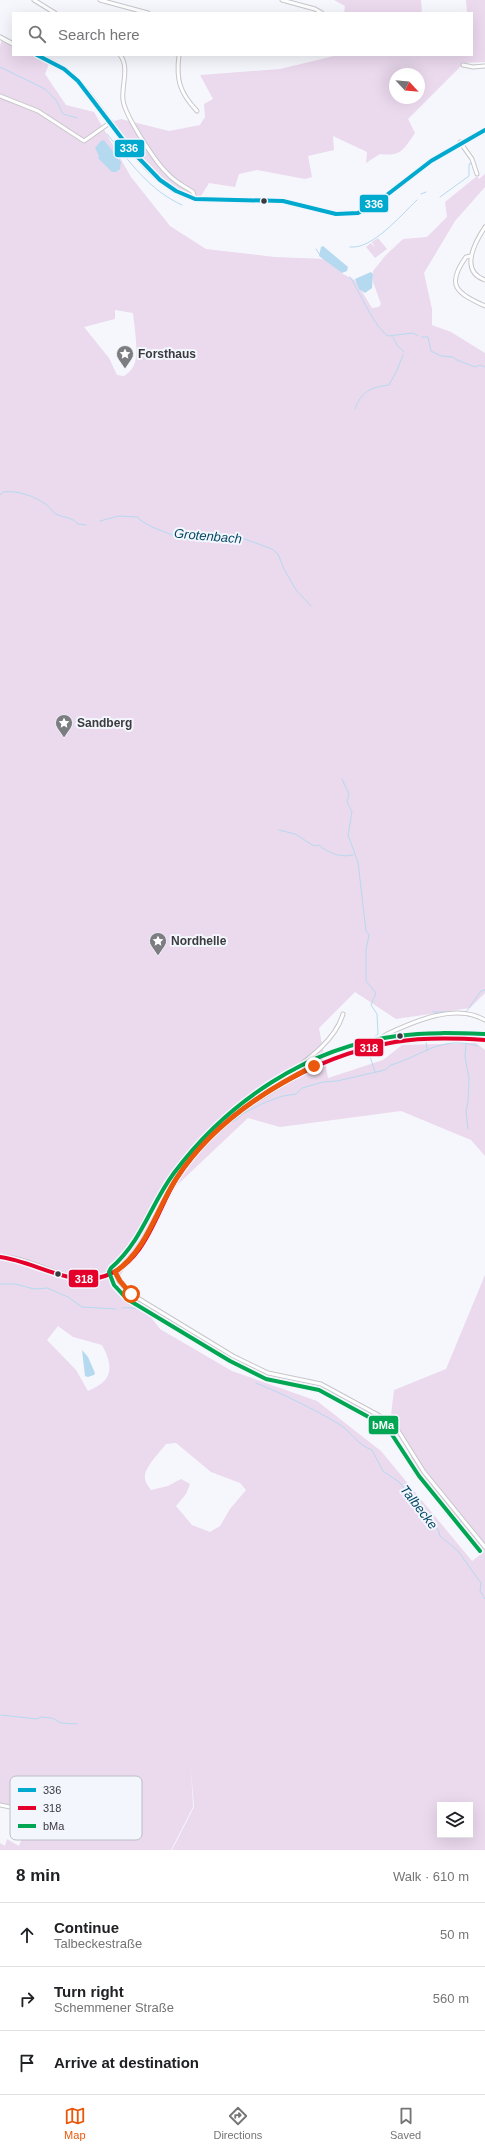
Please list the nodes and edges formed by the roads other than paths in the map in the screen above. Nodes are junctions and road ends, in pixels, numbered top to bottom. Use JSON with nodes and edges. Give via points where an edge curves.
{"nodes":[{"id":1,"x":34,"y":0,"type":"edge"},
{"id":2,"x":100,"y":0,"type":"edge"},
{"id":3,"x":282,"y":0,"type":"edge"},
{"id":4,"x":128,"y":8,"type":"junction"},
{"id":5,"x":53,"y":12,"type":"edge"},
{"id":6,"x":129,"y":12,"type":"edge"},
{"id":7,"x":144,"y":12,"type":"edge"},
{"id":8,"x":320,"y":12,"type":"edge"},
{"id":9,"x":0,"y":37,"type":"edge"},
{"id":10,"x":12,"y":43,"type":"edge"},
{"id":11,"x":39,"y":56,"type":"edge"},
{"id":12,"x":120,"y":56,"type":"edge"},
{"id":13,"x":179,"y":56,"type":"edge"},
{"id":14,"x":463,"y":65,"type":"dead end"},
{"id":15,"x":485,"y":66,"type":"edge"},
{"id":16,"x":0,"y":96,"type":"edge"},
{"id":17,"x":197,"y":111,"type":"dead end"},
{"id":18,"x":111,"y":122,"type":"junction"},
{"id":19,"x":485,"y":130,"type":"edge"},
{"id":20,"x":460,"y":142,"type":"junction"},
{"id":21,"x":477,"y":174,"type":"dead end"},
{"id":22,"x":195,"y":198,"type":"junction"},
{"id":23,"x":485,"y":227,"type":"edge"},
{"id":24,"x":471,"y":256,"type":"junction"},
{"id":25,"x":485,"y":280,"type":"edge"},
{"id":26,"x":485,"y":306,"type":"edge"},
{"id":27,"x":343,"y":1014,"type":"dead end"},
{"id":28,"x":485,"y":1020,"type":"edge"},
{"id":29,"x":485,"y":1040,"type":"edge"},
{"id":30,"x":381,"y":1044,"type":"junction"},
{"id":31,"x":288,"y":1079,"type":"junction"},
{"id":32,"x":0,"y":1258,"type":"edge"},
{"id":33,"x":115,"y":1272,"type":"junction"},
{"id":34,"x":485,"y":1547,"type":"edge"},
{"id":35,"x":0,"y":1805,"type":"edge"},
{"id":36,"x":10,"y":1807,"type":"edge"}],
"edges":[{"from":1,"to":5,"type":"street"},
{"from":2,"to":4,"type":"street"},
{"from":3,"to":8,"type":"street"},
{"from":4,"to":6,"type":"street"},
{"from":4,"to":7,"type":"street"},
{"from":9,"to":10,"type":"street"},
{"from":11,"to":18,"type":"street","via":[[60,67],[78,81]]},
{"from":12,"to":22,"type":"street","via":[[124,69],[122,99],[125,109],[163,169],[177,183],[193,192]]},
{"from":13,"to":17,"type":"street","via":[[177,76],[188,102]]},
{"from":14,"to":15,"type":"street"},
{"from":16,"to":18,"type":"street","via":[[38,111],[84,141]]},
{"from":18,"to":22,"type":"street","via":[[158,178],[182,195]]},
{"from":19,"to":20,"type":"street"},
{"from":20,"to":21,"type":"street","via":[[472,159]]},
{"from":20,"to":22,"type":"street","via":[[368,209],[351,215],[336,214],[283,201]]},
{"from":23,"to":24,"type":"street"},
{"from":24,"to":25,"type":"street","via":[[472,271]]},
{"from":24,"to":26,"type":"street","via":[[466,257],[458,268],[455,282],[464,296]]},
{"from":27,"to":31,"type":"street","via":[[340,1023],[320,1048],[308,1060],[288,1073]]},
{"from":28,"to":30,"type":"street","via":[[478,1015],[461,1014],[428,1017],[387,1034],[381,1038]]},
{"from":29,"to":30,"type":"main road","via":[[454,1037],[412,1039]]},
{"from":30,"to":31,"type":"main road","via":[[332,1058]]},
{"from":31,"to":33,"type":"main road","via":[[222,1126],[196,1152],[176,1179],[138,1250]]},
{"from":32,"to":33,"type":"main road","via":[[26,1261],[75,1279],[95,1278]]},
{"from":33,"to":34,"type":"street","via":[[131,1294],[233,1356],[268,1373],[321,1384],[391,1422],[424,1472]]},
{"from":35,"to":36,"type":"street"}]}
